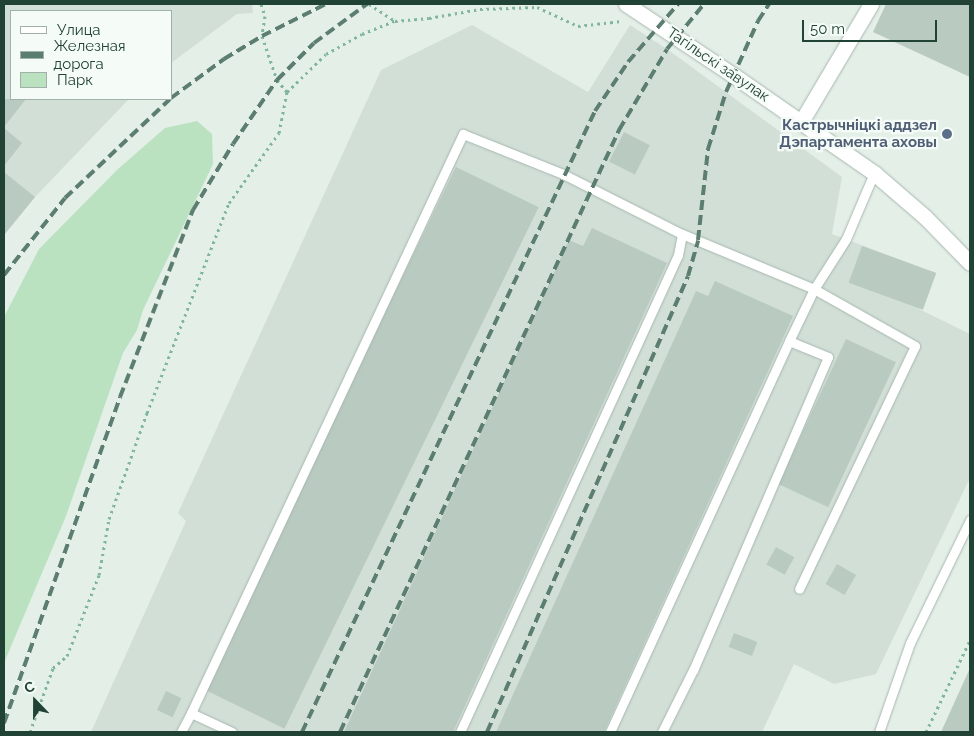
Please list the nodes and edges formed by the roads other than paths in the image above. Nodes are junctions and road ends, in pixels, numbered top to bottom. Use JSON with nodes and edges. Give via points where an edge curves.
{"nodes":[{"id":1,"x":626,"y":4,"type":"edge"},
{"id":2,"x":871,"y":4,"type":"edge"},
{"id":3,"x":801,"y":122,"type":"junction"},
{"id":4,"x":874,"y":174,"type":"junction"},
{"id":5,"x":682,"y":234,"type":"junction"},
{"id":6,"x":970,"y":263,"type":"edge"},
{"id":7,"x":814,"y":289,"type":"junction"},
{"id":8,"x":789,"y":340,"type":"junction"},
{"id":9,"x":970,"y":520,"type":"edge"},
{"id":10,"x":799,"y":589,"type":"dead end"},
{"id":11,"x":190,"y":713,"type":"junction"},
{"id":12,"x":181,"y":732,"type":"edge"},
{"id":13,"x":232,"y":732,"type":"edge"},
{"id":14,"x":460,"y":732,"type":"edge"},
{"id":15,"x":610,"y":732,"type":"edge"},
{"id":16,"x":662,"y":732,"type":"edge"},
{"id":17,"x":878,"y":732,"type":"edge"}],
"edges":[{"from":1,"to":3,"type":"main road","name":"Тагільскі завулак"},
{"from":2,"to":3,"type":"main road"},
{"from":3,"to":4,"type":"main road","name":"Тагільскі завулак"},
{"from":4,"to":6,"type":"main road","name":"Тагільскі завулак","via":[[925,217]]},
{"from":4,"to":7,"type":"lane","via":[[846,239]]},
{"from":5,"to":7,"type":"lane"},
{"from":5,"to":11,"type":"lane","via":[[591,187],[463,134]]},
{"from":5,"to":14,"type":"lane","via":[[678,255]]},
{"from":7,"to":8,"type":"lane"},
{"from":7,"to":10,"type":"lane","via":[[914,346]]},
{"from":8,"to":15,"type":"lane"},
{"from":8,"to":16,"type":"lane","via":[[828,357]]},
{"from":9,"to":17,"type":"lane","via":[[910,643]]},
{"from":11,"to":12,"type":"lane"},
{"from":11,"to":13,"type":"lane"}]}
